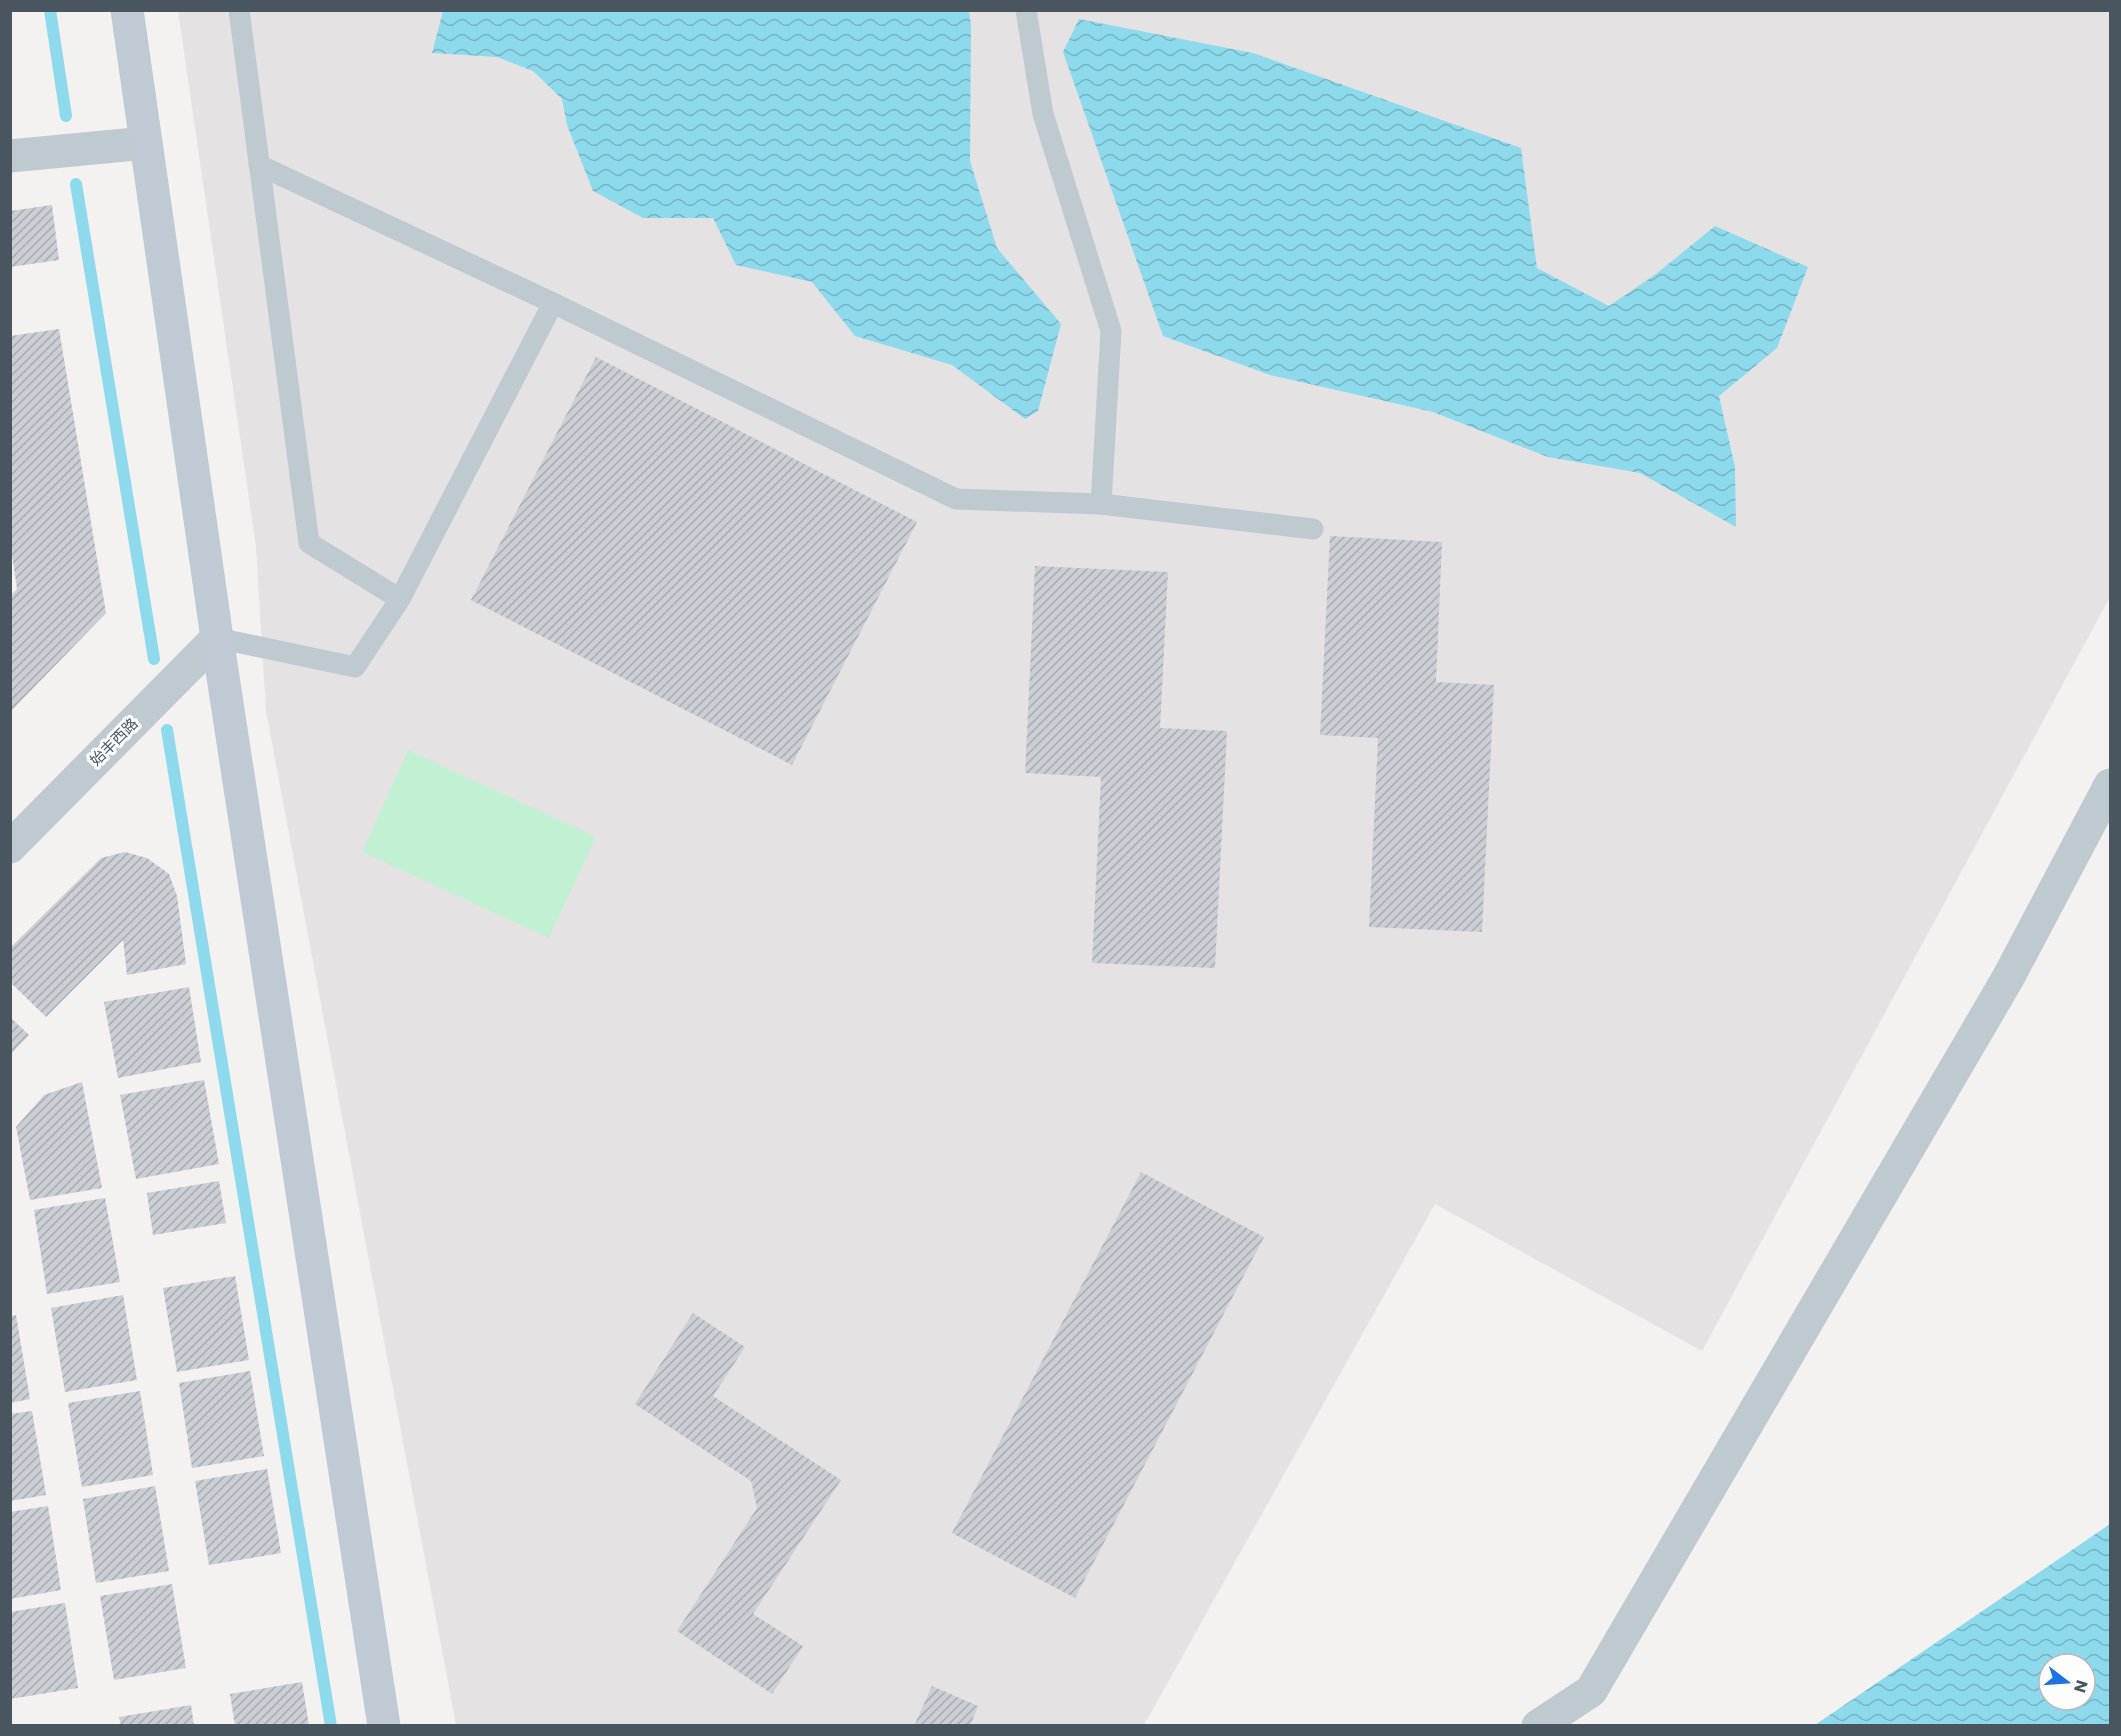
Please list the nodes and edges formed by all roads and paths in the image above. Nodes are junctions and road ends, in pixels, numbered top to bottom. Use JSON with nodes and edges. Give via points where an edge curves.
{"nodes":[{"id":1,"x":127,"y":10,"type":"edge"},
{"id":2,"x":239,"y":10,"type":"edge"},
{"id":3,"x":1026,"y":10,"type":"edge"},
{"id":4,"x":147,"y":142,"type":"junction"},
{"id":5,"x":10,"y":156,"type":"edge"},
{"id":6,"x":259,"y":165,"type":"junction"},
{"id":7,"x":553,"y":303,"type":"junction"},
{"id":8,"x":1101,"y":504,"type":"junction"},
{"id":9,"x":1313,"y":529,"type":"dead end"},
{"id":10,"x":400,"y":599,"type":"junction"},
{"id":11,"x":217,"y":638,"type":"junction"},
{"id":12,"x":2110,"y":785,"type":"edge"},
{"id":13,"x":10,"y":847,"type":"edge"},
{"id":14,"x":384,"y":1725,"type":"edge"},
{"id":15,"x":1538,"y":1725,"type":"edge"}],
"edges":[{"from":1,"to":4,"type":"street"},
{"from":2,"to":6,"type":"lane"},
{"from":3,"to":8,"type":"lane","via":[[1043,114],[1111,331]]},
{"from":4,"to":5,"type":"street"},
{"from":4,"to":11,"type":"street"},
{"from":6,"to":7,"type":"lane"},
{"from":6,"to":10,"type":"lane","via":[[309,543]]},
{"from":7,"to":8,"type":"lane","via":[[956,499]]},
{"from":7,"to":10,"type":"lane"},
{"from":8,"to":9,"type":"lane"},
{"from":10,"to":11,"type":"lane","via":[[355,667]]},
{"from":11,"to":13,"type":"street","name":"始丰西路"},
{"from":11,"to":14,"type":"street"},
{"from":12,"to":15,"type":"street","via":[[2008,978],[1591,1691]]}]}
